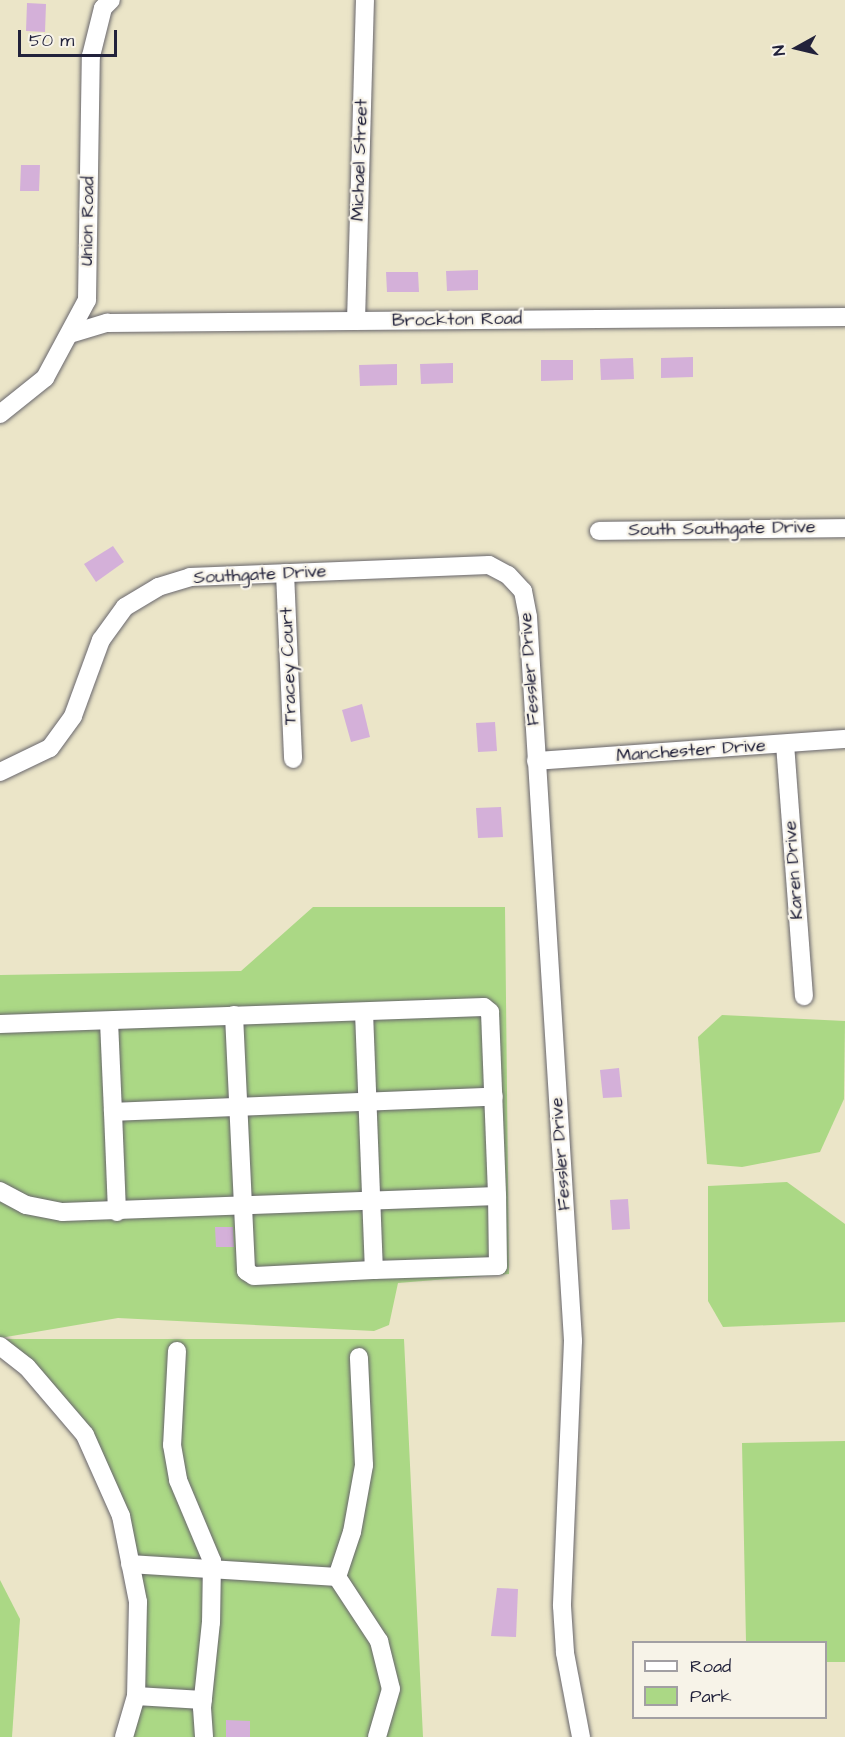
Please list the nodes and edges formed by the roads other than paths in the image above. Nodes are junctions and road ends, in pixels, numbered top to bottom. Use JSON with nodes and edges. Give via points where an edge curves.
{"nodes":[{"id":1,"x":111,"y":0,"type":"edge"},
{"id":2,"x":364,"y":0,"type":"edge"},
{"id":3,"x":845,"y":316,"type":"edge"},
{"id":4,"x":356,"y":321,"type":"junction"},
{"id":5,"x":70,"y":334,"type":"junction"},
{"id":6,"x":0,"y":414,"type":"edge"},
{"id":7,"x":845,"y":528,"type":"edge"},
{"id":8,"x":599,"y":531,"type":"dead end"},
{"id":9,"x":285,"y":573,"type":"junction"},
{"id":10,"x":508,"y":575,"type":"joint"},
{"id":11,"x":845,"y":739,"type":"edge"},
{"id":12,"x":785,"y":744,"type":"junction"},
{"id":13,"x":293,"y":759,"type":"dead end"},
{"id":14,"x":536,"y":760,"type":"junction"},
{"id":15,"x":0,"y":772,"type":"edge"},
{"id":16,"x":804,"y":996,"type":"dead end"},
{"id":17,"x":364,"y":1012,"type":"junction"},
{"id":18,"x":234,"y":1015,"type":"junction"},
{"id":19,"x":109,"y":1021,"type":"junction"},
{"id":20,"x":0,"y":1024,"type":"edge"},
{"id":21,"x":494,"y":1096,"type":"junction"},
{"id":22,"x":369,"y":1102,"type":"junction"},
{"id":23,"x":238,"y":1107,"type":"junction"},
{"id":24,"x":113,"y":1112,"type":"junction"},
{"id":25,"x":0,"y":1191,"type":"edge"},
{"id":26,"x":497,"y":1196,"type":"junction"},
{"id":27,"x":371,"y":1201,"type":"junction"},
{"id":28,"x":241,"y":1206,"type":"junction"},
{"id":29,"x":117,"y":1212,"type":"junction"},
{"id":30,"x":375,"y":1270,"type":"junction"},
{"id":31,"x":0,"y":1346,"type":"edge"},
{"id":32,"x":177,"y":1351,"type":"dead end"},
{"id":33,"x":359,"y":1357,"type":"dead end"},
{"id":34,"x":130,"y":1564,"type":"junction"},
{"id":35,"x":212,"y":1568,"type":"junction"},
{"id":36,"x":337,"y":1577,"type":"junction"},
{"id":37,"x":136,"y":1696,"type":"junction"},
{"id":38,"x":203,"y":1700,"type":"junction"},
{"id":39,"x":124,"y":1737,"type":"edge"},
{"id":40,"x":204,"y":1737,"type":"edge"},
{"id":41,"x":377,"y":1737,"type":"edge"},
{"id":42,"x":581,"y":1737,"type":"edge"}],
"edges":[{"from":1,"to":5,"type":"street","name":"Union Road","via":[[103,8],[91,56],[87,300]]},
{"from":2,"to":4,"type":"street","name":"Michael Street"},
{"from":3,"to":4,"type":"street","name":"Brockton Road"},
{"from":4,"to":5,"type":"street","name":"Brockton Road","via":[[107,323]]},
{"from":5,"to":6,"type":"street","name":"Union Road","via":[[45,378]]},
{"from":7,"to":8,"type":"street","name":"South Southgate Drive"},
{"from":9,"to":10,"type":"street","name":"Southgate Drive","via":[[463,565],[489,566]]},
{"from":9,"to":13,"type":"street","name":"Tracey Court"},
{"from":9,"to":15,"type":"street","name":"Southgate Drive","via":[[190,577],[158,587],[125,607],[101,640],[73,716],[50,748]]},
{"from":10,"to":14,"type":"street","name":"Fessler Drive","via":[[523,591],[528,617]]},
{"from":11,"to":12,"type":"street","name":"Manchester Drive"},
{"from":12,"to":14,"type":"street","name":"Manchester Drive"},
{"from":12,"to":16,"type":"street","name":"Karen Drive"},
{"from":14,"to":42,"type":"street","name":"Fessler Drive","via":[[573,1341],[561,1606],[565,1653]]},
{"from":17,"to":18,"type":"street"},
{"from":17,"to":21,"type":"street","via":[[484,1007],[490,1012]]},
{"from":17,"to":22,"type":"street"},
{"from":18,"to":19,"type":"street"},
{"from":18,"to":23,"type":"street"},
{"from":19,"to":20,"type":"street"},
{"from":19,"to":24,"type":"street"},
{"from":21,"to":22,"type":"street"},
{"from":21,"to":26,"type":"street"},
{"from":22,"to":23,"type":"street"},
{"from":22,"to":27,"type":"street"},
{"from":23,"to":24,"type":"street"},
{"from":23,"to":28,"type":"street"},
{"from":24,"to":29,"type":"street"},
{"from":25,"to":29,"type":"street","via":[[41,1209]]},
{"from":26,"to":27,"type":"street"},
{"from":26,"to":30,"type":"street","via":[[498,1266]]},
{"from":27,"to":28,"type":"street"},
{"from":27,"to":30,"type":"street"},
{"from":28,"to":29,"type":"street"},
{"from":28,"to":30,"type":"street","via":[[249,1275]]},
{"from":31,"to":34,"type":"street","via":[[27,1367],[85,1435],[120,1516]]},
{"from":32,"to":35,"type":"street","via":[[172,1445],[178,1480]]},
{"from":33,"to":36,"type":"street","via":[[364,1465],[352,1532]]},
{"from":34,"to":35,"type":"street"},
{"from":34,"to":37,"type":"street","via":[[138,1602]]},
{"from":35,"to":36,"type":"street"},
{"from":35,"to":38,"type":"street"},
{"from":36,"to":41,"type":"street","via":[[380,1641],[391,1689]]},
{"from":37,"to":38,"type":"street"},
{"from":37,"to":39,"type":"street"},
{"from":38,"to":40,"type":"street"}]}
